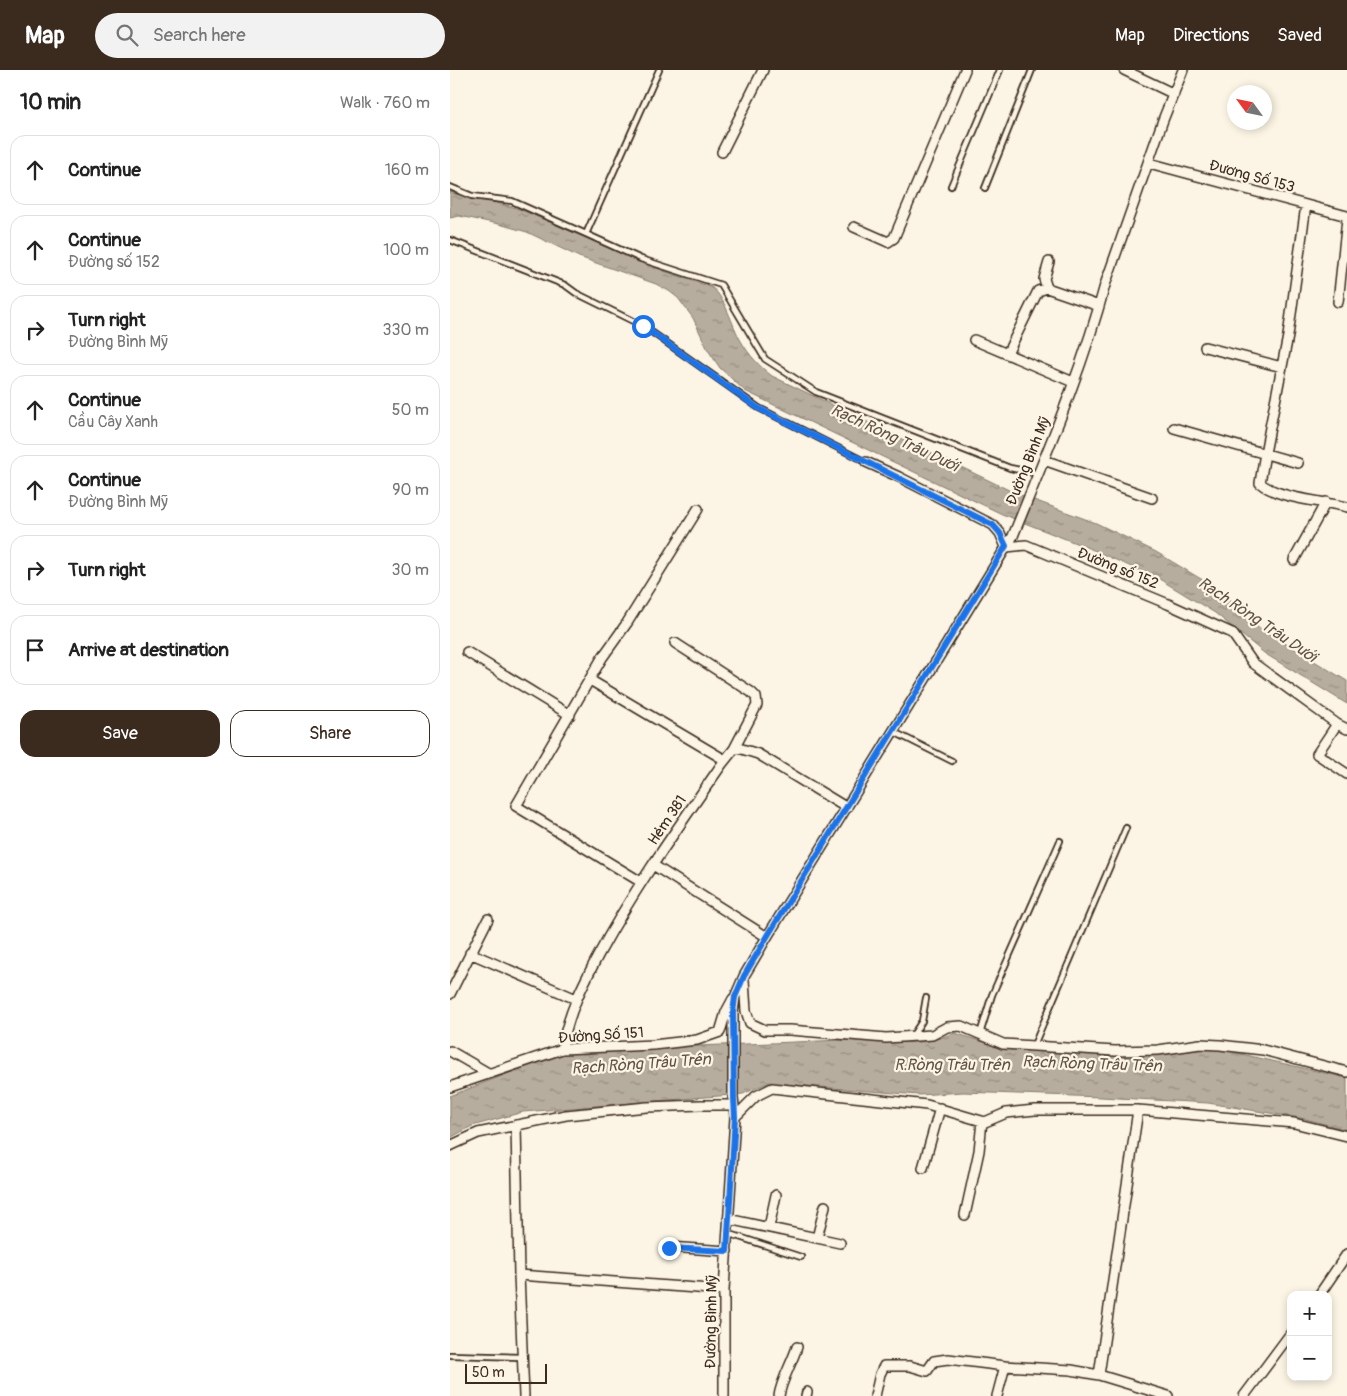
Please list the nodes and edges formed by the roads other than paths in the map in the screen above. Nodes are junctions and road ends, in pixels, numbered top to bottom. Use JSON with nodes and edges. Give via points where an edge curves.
{"nodes":[{"id":1,"x":659,"y":70,"type":"edge"},
{"id":2,"x":764,"y":70,"type":"edge"},
{"id":3,"x":965,"y":70,"type":"edge"},
{"id":4,"x":1000,"y":70,"type":"edge"},
{"id":5,"x":1032,"y":70,"type":"edge"},
{"id":6,"x":1124,"y":70,"type":"edge"},
{"id":7,"x":1183,"y":70,"type":"edge"},
{"id":8,"x":1174,"y":94,"type":"junction"},
{"id":9,"x":722,"y":152,"type":"dead end"},
{"id":10,"x":1149,"y":163,"type":"junction"},
{"id":11,"x":951,"y":186,"type":"dead end"},
{"id":12,"x":450,"y":187,"type":"edge"},
{"id":13,"x":985,"y":188,"type":"dead end"},
{"id":14,"x":1306,"y":205,"type":"junction"},
{"id":15,"x":1347,"y":218,"type":"edge"},
{"id":16,"x":854,"y":227,"type":"dead end"},
{"id":17,"x":586,"y":234,"type":"junction"},
{"id":18,"x":450,"y":240,"type":"edge"},
{"id":19,"x":1049,"y":262,"type":"dead end"},
{"id":20,"x":1047,"y":288,"type":"junction"},
{"id":21,"x":1338,"y":302,"type":"dead end"},
{"id":22,"x":1099,"y":306,"type":"junction"},
{"id":23,"x":974,"y":340,"type":"dead end"},
{"id":24,"x":1205,"y":347,"type":"dead end"},
{"id":25,"x":1007,"y":354,"type":"junction"},
{"id":26,"x":1282,"y":367,"type":"junction"},
{"id":27,"x":1073,"y":382,"type":"junction"},
{"id":28,"x":1174,"y":428,"type":"dead end"},
{"id":29,"x":1265,"y":453,"type":"junction"},
{"id":30,"x":1044,"y":460,"type":"junction"},
{"id":31,"x":866,"y":462,"type":"joint"},
{"id":32,"x":1298,"y":462,"type":"dead end"},
{"id":33,"x":1039,"y":474,"type":"junction"},
{"id":34,"x":1152,"y":498,"type":"dead end"},
{"id":35,"x":1326,"y":502,"type":"junction"},
{"id":36,"x":1347,"y":508,"type":"edge"},
{"id":37,"x":698,"y":509,"type":"dead end"},
{"id":38,"x":1006,"y":546,"type":"junction"},
{"id":39,"x":1294,"y":560,"type":"dead end"},
{"id":40,"x":675,"y":643,"type":"dead end"},
{"id":41,"x":467,"y":652,"type":"dead end"},
{"id":42,"x":590,"y":680,"type":"junction"},
{"id":43,"x":570,"y":715,"type":"junction"},
{"id":44,"x":1337,"y":724,"type":"junction"},
{"id":45,"x":1347,"y":729,"type":"edge"},
{"id":46,"x":894,"y":732,"type":"junction"},
{"id":47,"x":734,"y":749,"type":"junction"},
{"id":48,"x":725,"y":760,"type":"junction"},
{"id":49,"x":952,"y":761,"type":"dead end"},
{"id":50,"x":1347,"y":774,"type":"edge"},
{"id":51,"x":847,"y":808,"type":"junction"},
{"id":52,"x":1126,"y":828,"type":"dead end"},
{"id":53,"x":1060,"y":841,"type":"dead end"},
{"id":54,"x":653,"y":865,"type":"junction"},
{"id":55,"x":641,"y":882,"type":"junction"},
{"id":56,"x":488,"y":919,"type":"dead end"},
{"id":57,"x":767,"y":937,"type":"junction"},
{"id":58,"x":470,"y":954,"type":"junction"},
{"id":59,"x":744,"y":976,"type":"junction"},
{"id":60,"x":450,"y":994,"type":"edge"},
{"id":61,"x":735,"y":997,"type":"junction"},
{"id":62,"x":926,"y":998,"type":"dead end"},
{"id":63,"x":576,"y":999,"type":"junction"},
{"id":64,"x":980,"y":1034,"type":"junction"},
{"id":65,"x":913,"y":1036,"type":"junction"},
{"id":66,"x":1034,"y":1046,"type":"junction"},
{"id":67,"x":562,"y":1049,"type":"junction"},
{"id":68,"x":450,"y":1051,"type":"edge"},
{"id":69,"x":1347,"y":1072,"type":"edge"},
{"id":70,"x":488,"y":1073,"type":"junction"},
{"id":71,"x":450,"y":1087,"type":"edge"},
{"id":72,"x":734,"y":1102,"type":"junction"},
{"id":73,"x":940,"y":1108,"type":"junction"},
{"id":74,"x":1138,"y":1110,"type":"junction"},
{"id":75,"x":735,"y":1117,"type":"junction"},
{"id":76,"x":982,"y":1121,"type":"junction"},
{"id":77,"x":516,"y":1125,"type":"junction"},
{"id":78,"x":1347,"y":1136,"type":"edge"},
{"id":79,"x":450,"y":1146,"type":"edge"},
{"id":80,"x":923,"y":1168,"type":"dead end"},
{"id":81,"x":776,"y":1195,"type":"dead end"},
{"id":82,"x":825,"y":1206,"type":"dead end"},
{"id":83,"x":964,"y":1215,"type":"dead end"},
{"id":84,"x":728,"y":1219,"type":"junction"},
{"id":85,"x":769,"y":1228,"type":"junction"},
{"id":86,"x":728,"y":1233,"type":"junction"},
{"id":87,"x":817,"y":1238,"type":"junction"},
{"id":88,"x":840,"y":1243,"type":"dead end"},
{"id":89,"x":669,"y":1248,"type":"dead end"},
{"id":90,"x":727,"y":1251,"type":"junction"},
{"id":91,"x":1347,"y":1254,"type":"edge"},
{"id":92,"x":801,"y":1256,"type":"dead end"},
{"id":93,"x":518,"y":1274,"type":"junction"},
{"id":94,"x":724,"y":1290,"type":"junction"},
{"id":95,"x":1322,"y":1291,"type":"edge"},
{"id":96,"x":1289,"y":1336,"type":"edge"},
{"id":97,"x":797,"y":1347,"type":"dead end"},
{"id":98,"x":450,"y":1355,"type":"edge"},
{"id":99,"x":522,"y":1357,"type":"junction"},
{"id":100,"x":1005,"y":1366,"type":"junction"},
{"id":101,"x":1099,"y":1375,"type":"junction"},
{"id":102,"x":524,"y":1396,"type":"edge"},
{"id":103,"x":724,"y":1396,"type":"edge"},
{"id":104,"x":779,"y":1396,"type":"edge"},
{"id":105,"x":875,"y":1396,"type":"edge"},
{"id":106,"x":997,"y":1396,"type":"edge"},
{"id":107,"x":1168,"y":1396,"type":"edge"},
{"id":108,"x":1244,"y":1396,"type":"edge"}],
"edges":[{"from":1,"to":17,"type":"lane"},
{"from":2,"to":9,"type":"street"},
{"from":3,"to":16,"type":"street","via":[[894,238],[888,242]]},
{"from":4,"to":11,"type":"lane"},
{"from":5,"to":13,"type":"lane"},
{"from":6,"to":8,"type":"street"},
{"from":7,"to":8,"type":"street","name":"Đường Bình Mỹ"},
{"from":8,"to":10,"type":"street","name":"Đường Bình Mỹ"},
{"from":10,"to":14,"type":"street","name":"Đương Số 153"},
{"from":10,"to":22,"type":"street","name":"Đường Bình Mỹ"},
{"from":12,"to":17,"type":"lane","via":[[472,196],[512,201]]},
{"from":14,"to":15,"type":"street","name":"Đương Số 153"},
{"from":14,"to":26,"type":"street"},
{"from":15,"to":21,"type":"street"},
{"from":17,"to":33,"type":"lane","via":[[641,260],[721,286],[765,359],[816,392],[1010,468]]},
{"from":18,"to":31,"type":"lane","via":[[565,285],[643,326],[758,408]]},
{"from":19,"to":20,"type":"street","via":[[1044,279]]},
{"from":20,"to":22,"type":"street"},
{"from":20,"to":25,"type":"street","via":[[1038,291]]},
{"from":22,"to":27,"type":"street","name":"Đường Bình Mỹ"},
{"from":23,"to":25,"type":"street"},
{"from":24,"to":26,"type":"street"},
{"from":25,"to":27,"type":"street"},
{"from":26,"to":29,"type":"street"},
{"from":27,"to":30,"type":"street","name":"Đường Bình Mỹ"},
{"from":28,"to":29,"type":"street"},
{"from":29,"to":32,"type":"street"},
{"from":29,"to":35,"type":"street","via":[[1260,483],[1266,488],[1305,500]]},
{"from":30,"to":33,"type":"street","name":"Đường Bình Mỹ"},
{"from":30,"to":34,"type":"street"},
{"from":31,"to":38,"type":"street","via":[[993,525]]},
{"from":33,"to":38,"type":"street","name":"Đường Bình Mỹ"},
{"from":35,"to":36,"type":"street"},
{"from":35,"to":39,"type":"street"},
{"from":37,"to":42,"type":"street"},
{"from":38,"to":44,"type":"street","name":"Đường số 152","via":[[1026,545],[1232,632],[1253,663]]},
{"from":38,"to":46,"type":"street","name":"Đường Bình Mỹ"},
{"from":40,"to":47,"type":"street","name":"Hẻm 381","via":[[755,695],[757,705]]},
{"from":41,"to":43,"type":"street"},
{"from":42,"to":43,"type":"street"},
{"from":42,"to":48,"type":"street"},
{"from":43,"to":55,"type":"street","via":[[516,806]]},
{"from":44,"to":45,"type":"street","name":"Đường số 152"},
{"from":44,"to":50,"type":"street","via":[[1317,754]]},
{"from":46,"to":49,"type":"lane"},
{"from":46,"to":51,"type":"street","name":"Đường Bình Mỹ"},
{"from":47,"to":48,"type":"street","name":"Hẻm 381"},
{"from":47,"to":51,"type":"street","via":[[758,754]]},
{"from":48,"to":54,"type":"street","name":"Hẻm 381"},
{"from":51,"to":57,"type":"street","name":"Đường Bình Mỹ"},
{"from":52,"to":66,"type":"lane"},
{"from":53,"to":64,"type":"lane","via":[[992,995]]},
{"from":54,"to":55,"type":"street","name":"Hẻm 381"},
{"from":54,"to":57,"type":"street"},
{"from":55,"to":63,"type":"street","name":"Hẻm 381","via":[[612,929]]},
{"from":56,"to":58,"type":"street"},
{"from":57,"to":59,"type":"street","name":"Đường Bình Mỹ"},
{"from":58,"to":60,"type":"street"},
{"from":58,"to":63,"type":"street"},
{"from":59,"to":61,"type":"street","name":"Đường Bình Mỹ"},
{"from":59,"to":65,"type":"street","via":[[750,1023],[765,1030],[886,1038]]},
{"from":61,"to":67,"type":"street","name":"Đường Số 151","via":[[720,1032],[697,1040],[619,1048]]},
{"from":61,"to":72,"type":"street","name":"Đường Bình Mỹ"},
{"from":62,"to":65,"type":"lane","via":[[922,1021]]},
{"from":63,"to":67,"type":"street","name":"Hẻm 381"},
{"from":64,"to":65,"type":"street","via":[[961,1026],[947,1027],[932,1035]]},
{"from":64,"to":66,"type":"street","via":[[1003,1044]]},
{"from":66,"to":69,"type":"street","via":[[1115,1051],[1220,1045],[1264,1050]]},
{"from":67,"to":70,"type":"street","name":"Đường Số 151"},
{"from":68,"to":70,"type":"street"},
{"from":70,"to":71,"type":"street","name":"Đường Số 151"},
{"from":72,"to":75,"type":"street","name":"Đường Bình Mỹ"},
{"from":72,"to":77,"type":"street","via":[[647,1106],[566,1115]]},
{"from":73,"to":75,"type":"street","via":[[772,1088],[756,1096]]},
{"from":73,"to":76,"type":"street"},
{"from":73,"to":80,"type":"street"},
{"from":74,"to":76,"type":"street","via":[[1035,1110],[1006,1113]]},
{"from":74,"to":78,"type":"street","via":[[1294,1123]]},
{"from":74,"to":101,"type":"street"},
{"from":75,"to":84,"type":"street","name":"Đường Bình Mỹ"},
{"from":76,"to":83,"type":"street","via":[[979,1151]]},
{"from":77,"to":79,"type":"street","via":[[478,1133]]},
{"from":77,"to":93,"type":"street"},
{"from":81,"to":85,"type":"street"},
{"from":82,"to":87,"type":"street"},
{"from":84,"to":85,"type":"street"},
{"from":84,"to":86,"type":"street","name":"Đường Bình Mỹ"},
{"from":85,"to":87,"type":"street"},
{"from":86,"to":90,"type":"street","name":"Đường Bình Mỹ"},
{"from":86,"to":92,"type":"lane"},
{"from":87,"to":88,"type":"street"},
{"from":89,"to":90,"type":"street"},
{"from":90,"to":94,"type":"street","name":"Đường Bình Mỹ"},
{"from":91,"to":95,"type":"street"},
{"from":93,"to":94,"type":"street"},
{"from":93,"to":99,"type":"street"},
{"from":94,"to":103,"type":"street","name":"Đường Bình Mỹ"},
{"from":96,"to":108,"type":"street"},
{"from":97,"to":104,"type":"street"},
{"from":98,"to":99,"type":"lane"},
{"from":99,"to":102,"type":"street"},
{"from":100,"to":101,"type":"street"},
{"from":100,"to":105,"type":"street","via":[[948,1359],[934,1361],[927,1371],[910,1366],[884,1366]]},
{"from":100,"to":106,"type":"street"},
{"from":101,"to":107,"type":"street"}]}
